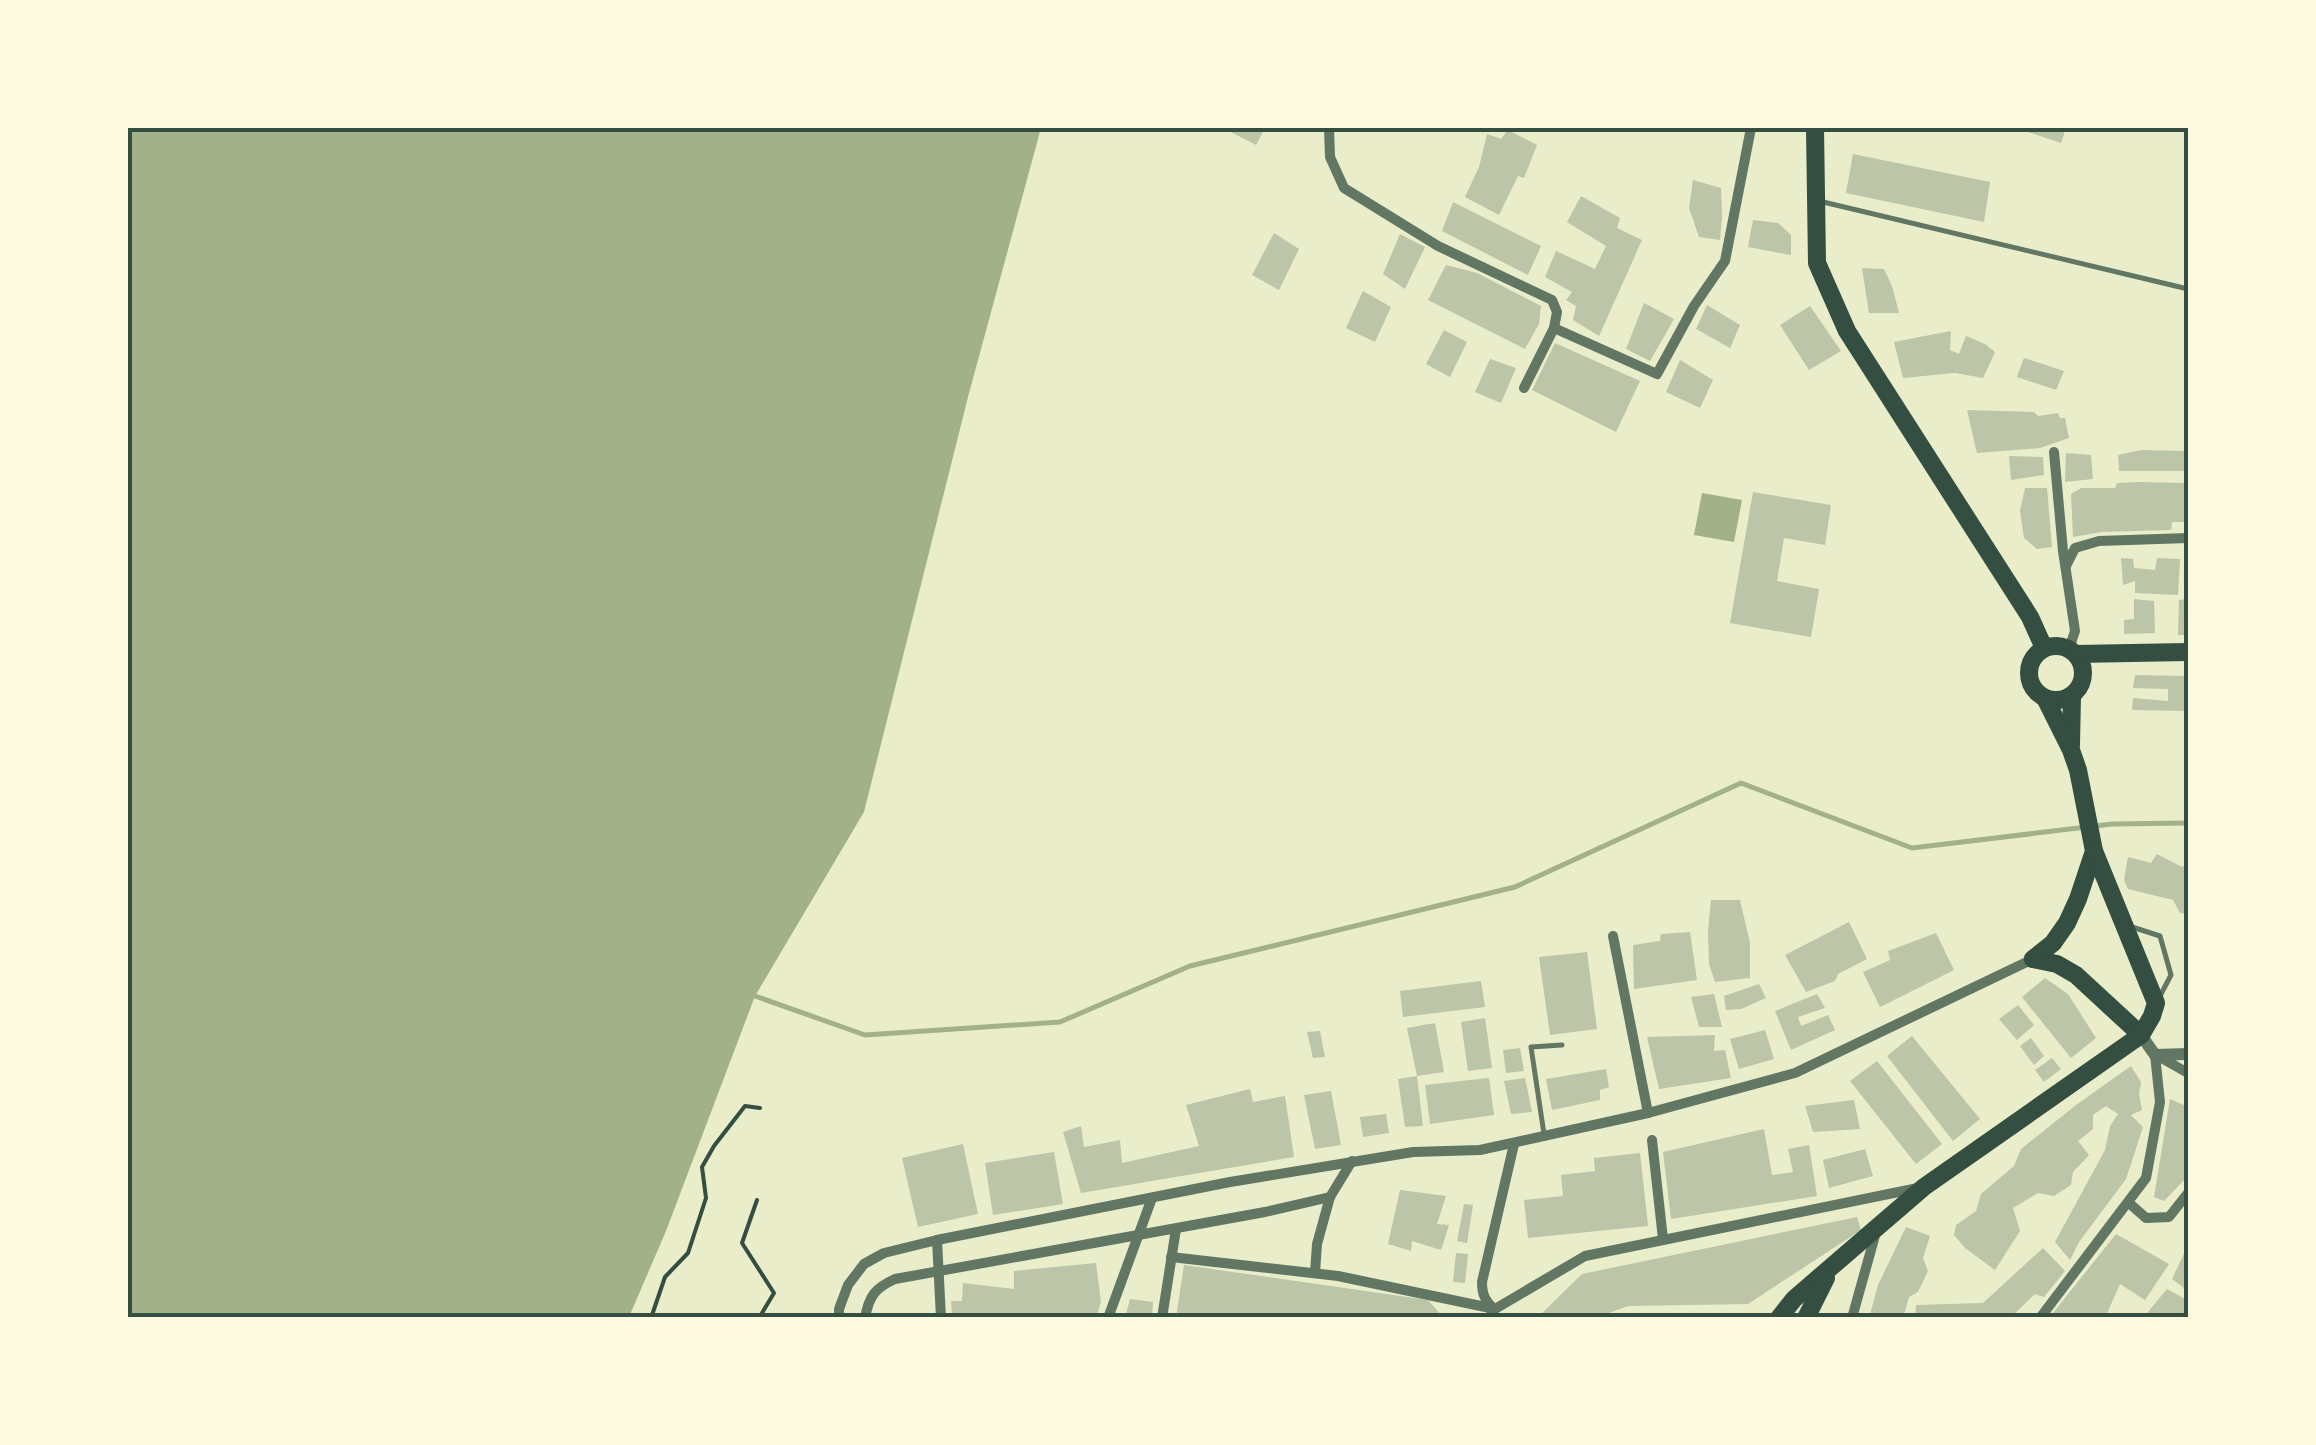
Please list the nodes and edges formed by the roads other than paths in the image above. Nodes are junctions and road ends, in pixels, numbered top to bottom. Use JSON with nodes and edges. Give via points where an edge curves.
{"nodes":[{"id":1,"x":1330,"y":128,"type":"edge"},
{"id":2,"x":1751,"y":128,"type":"edge"},
{"id":3,"x":1814,"y":128,"type":"edge"},
{"id":4,"x":1816,"y":201,"type":"junction"},
{"id":5,"x":2188,"y":288,"type":"edge"},
{"id":6,"x":1554,"y":328,"type":"junction"},
{"id":7,"x":1524,"y":388,"type":"dead end"},
{"id":8,"x":2054,"y":452,"type":"dead end"},
{"id":9,"x":2188,"y":538,"type":"edge"},
{"id":10,"x":2065,"y":567,"type":"junction"},
{"id":11,"x":2044,"y":648,"type":"junction"},
{"id":12,"x":2072,"y":651,"type":"junction"},
{"id":13,"x":2188,"y":652,"type":"edge"},
{"id":14,"x":2072,"y":695,"type":"junction"},
{"id":15,"x":2045,"y":698,"type":"junction"},
{"id":16,"x":2071,"y":750,"type":"junction"},
{"id":17,"x":2094,"y":851,"type":"junction"},
{"id":18,"x":2123,"y":924,"type":"junction"},
{"id":19,"x":1614,"y":936,"type":"dead end"},
{"id":20,"x":2034,"y":959,"type":"junction"},
{"id":21,"x":2156,"y":1003,"type":"junction"},
{"id":22,"x":2141,"y":1035,"type":"junction"},
{"id":23,"x":1562,"y":1045,"type":"dead end"},
{"id":24,"x":2155,"y":1054,"type":"junction"},
{"id":25,"x":2188,"y":1054,"type":"edge"},
{"id":26,"x":2188,"y":1073,"type":"edge"},
{"id":27,"x":1648,"y":1113,"type":"junction"},
{"id":28,"x":1545,"y":1137,"type":"junction"},
{"id":29,"x":1652,"y":1140,"type":"dead end"},
{"id":30,"x":1514,"y":1144,"type":"junction"},
{"id":31,"x":1352,"y":1162,"type":"junction"},
{"id":32,"x":1924,"y":1187,"type":"junction"},
{"id":33,"x":2188,"y":1193,"type":"edge"},
{"id":34,"x":1330,"y":1197,"type":"junction"},
{"id":35,"x":1152,"y":1198,"type":"junction"},
{"id":36,"x":2128,"y":1203,"type":"junction"},
{"id":37,"x":1878,"y":1226,"type":"junction"},
{"id":38,"x":1176,"y":1229,"type":"junction"},
{"id":39,"x":1137,"y":1236,"type":"junction"},
{"id":40,"x":937,"y":1240,"type":"junction"},
{"id":41,"x":1663,"y":1240,"type":"junction"},
{"id":42,"x":1171,"y":1258,"type":"junction"},
{"id":43,"x":1830,"y":1268,"type":"junction"},
{"id":44,"x":939,"y":1270,"type":"junction"},
{"id":45,"x":1315,"y":1273,"type":"junction"},
{"id":46,"x":1492,"y":1313,"type":"edge"},
{"id":47,"x":839,"y":1318,"type":"edge"},
{"id":48,"x":865,"y":1318,"type":"edge"},
{"id":49,"x":942,"y":1318,"type":"edge"},
{"id":50,"x":1108,"y":1318,"type":"edge"},
{"id":51,"x":1162,"y":1318,"type":"edge"},
{"id":52,"x":1780,"y":1318,"type":"edge"},
{"id":53,"x":1806,"y":1318,"type":"edge"},
{"id":54,"x":1852,"y":1318,"type":"edge"},
{"id":55,"x":2040,"y":1318,"type":"edge"}],
"edges":[{"from":1,"to":6,"type":"street","via":[[1330,156],[1344,188],[1438,246],[1552,300]]},
{"from":2,"to":6,"type":"street","via":[[1724,261],[1656,374]]},
{"from":3,"to":4,"type":"main road"},
{"from":4,"to":5,"type":"lane"},
{"from":4,"to":11,"type":"main road","via":[[1817,263],[1847,331]]},
{"from":6,"to":7,"type":"street"},
{"from":8,"to":10,"type":"street"},
{"from":9,"to":10,"type":"street","via":[[2099,541],[2075,548]]},
{"from":10,"to":12,"type":"street"},
{"from":11,"to":12,"type":"main road"},
{"from":11,"to":15,"type":"main road","via":[[2028,672]]},
{"from":12,"to":13,"type":"main road"},
{"from":12,"to":14,"type":"main road","via":[[2081,660],[2083,679]]},
{"from":14,"to":15,"type":"main road"},
{"from":14,"to":16,"type":"main road"},
{"from":15,"to":16,"type":"main road"},
{"from":16,"to":17,"type":"main road"},
{"from":17,"to":18,"type":"main road"},
{"from":17,"to":20,"type":"main road","via":[[2074,911]]},
{"from":18,"to":21,"type":"main road"},
{"from":18,"to":21,"type":"lane","via":[[2160,936],[2172,976]]},
{"from":19,"to":27,"type":"street"},
{"from":20,"to":22,"type":"main road","via":[[2076,975]]},
{"from":20,"to":27,"type":"street","via":[[1795,1073]]},
{"from":21,"to":22,"type":"main road"},
{"from":22,"to":24,"type":"street"},
{"from":22,"to":32,"type":"main road"},
{"from":23,"to":28,"type":"lane","via":[[1531,1047]]},
{"from":24,"to":25,"type":"street"},
{"from":24,"to":26,"type":"street"},
{"from":24,"to":36,"type":"street","via":[[2155,1131],[2146,1178]]},
{"from":27,"to":28,"type":"street"},
{"from":28,"to":30,"type":"street"},
{"from":29,"to":41,"type":"street"},
{"from":30,"to":31,"type":"street"},
{"from":30,"to":46,"type":"street","via":[[1482,1282]]},
{"from":31,"to":34,"type":"street"},
{"from":31,"to":35,"type":"street"},
{"from":32,"to":37,"type":"main road"},
{"from":32,"to":41,"type":"street"},
{"from":33,"to":36,"type":"street","via":[[2168,1217],[2146,1218]]},
{"from":34,"to":38,"type":"street"},
{"from":34,"to":45,"type":"street"},
{"from":35,"to":39,"type":"street"},
{"from":35,"to":40,"type":"street"},
{"from":36,"to":55,"type":"street"},
{"from":37,"to":43,"type":"main road"},
{"from":37,"to":54,"type":"street"},
{"from":38,"to":39,"type":"street"},
{"from":38,"to":42,"type":"street"},
{"from":39,"to":44,"type":"street"},
{"from":39,"to":50,"type":"street"},
{"from":40,"to":44,"type":"street"},
{"from":40,"to":47,"type":"street","via":[[864,1264],[848,1285]]},
{"from":41,"to":46,"type":"street","via":[[1585,1256]]},
{"from":42,"to":45,"type":"street"},
{"from":42,"to":51,"type":"street"},
{"from":43,"to":52,"type":"main road"},
{"from":43,"to":53,"type":"main road"},
{"from":44,"to":48,"type":"street","via":[[878,1287]]},
{"from":44,"to":49,"type":"street"},
{"from":45,"to":46,"type":"street"}]}
